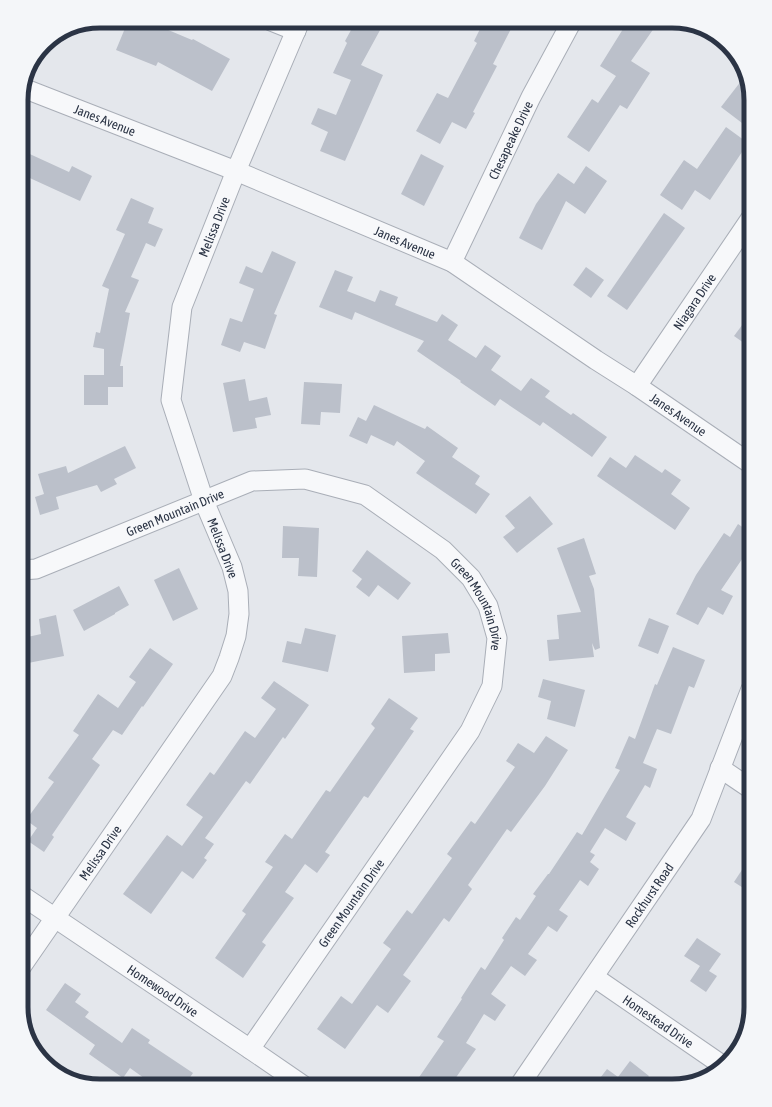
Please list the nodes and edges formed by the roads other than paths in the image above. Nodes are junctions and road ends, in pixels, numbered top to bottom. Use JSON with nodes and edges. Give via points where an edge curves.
{"nodes":[{"id":1,"x":297,"y":28,"type":"edge"},
{"id":2,"x":568,"y":28,"type":"edge"},
{"id":3,"x":29,"y":90,"type":"edge"},
{"id":4,"x":236,"y":171,"type":"junction"},
{"id":5,"x":744,"y":228,"type":"edge"},
{"id":6,"x":452,"y":262,"type":"junction"},
{"id":7,"x":637,"y":386,"type":"junction"},
{"id":8,"x":744,"y":459,"type":"edge"},
{"id":9,"x":204,"y":501,"type":"junction"},
{"id":10,"x":28,"y":570,"type":"edge"},
{"id":11,"x":744,"y":707,"type":"edge"},
{"id":12,"x":720,"y":768,"type":"junction"},
{"id":13,"x":744,"y":784,"type":"edge"},
{"id":14,"x":28,"y":900,"type":"edge"},
{"id":15,"x":55,"y":919,"type":"junction"},
{"id":16,"x":28,"y":957,"type":"edge"},
{"id":17,"x":594,"y":977,"type":"junction"},
{"id":18,"x":250,"y":1049,"type":"junction"},
{"id":19,"x":718,"y":1062,"type":"edge"},
{"id":20,"x":294,"y":1079,"type":"edge"},
{"id":21,"x":524,"y":1079,"type":"edge"}],
"edges":[{"from":1,"to":4,"type":"street","name":"Melissa Drive"},
{"from":2,"to":6,"type":"street","name":"Chesapeake Drive"},
{"from":3,"to":4,"type":"street","name":"Janes Avenue"},
{"from":4,"to":6,"type":"street","name":"Janes Avenue"},
{"from":4,"to":9,"type":"street","name":"Melissa Drive","via":[[182,307],[172,400]]},
{"from":5,"to":7,"type":"street","name":"Niagara Drive"},
{"from":6,"to":7,"type":"street","name":"Janes Avenue"},
{"from":7,"to":8,"type":"street","name":"Janes Avenue"},
{"from":9,"to":10,"type":"street","name":"Green Mountain Drive","via":[[36,569]]},
{"from":9,"to":15,"type":"street","name":"Melissa Drive","via":[[232,567],[238,591],[239,614],[229,658],[222,676]]},
{"from":9,"to":18,"type":"street","name":"Green Mountain Drive","via":[[252,481],[305,480],[365,495],[442,550],[472,578],[488,606],[497,638],[492,686],[470,731]]},
{"from":11,"to":12,"type":"street","name":"Rockhurst Road"},
{"from":12,"to":13,"type":"street"},
{"from":12,"to":17,"type":"street","name":"Rockhurst Road","via":[[701,819]]},
{"from":14,"to":15,"type":"street","name":"Homewood Drive"},
{"from":15,"to":16,"type":"street","name":"Melissa Drive"},
{"from":15,"to":18,"type":"street","name":"Homewood Drive"},
{"from":17,"to":19,"type":"street","name":"Homestead Drive"},
{"from":17,"to":21,"type":"street","name":"Rockhurst Road"},
{"from":18,"to":20,"type":"street","name":"Homewood Drive"}]}
